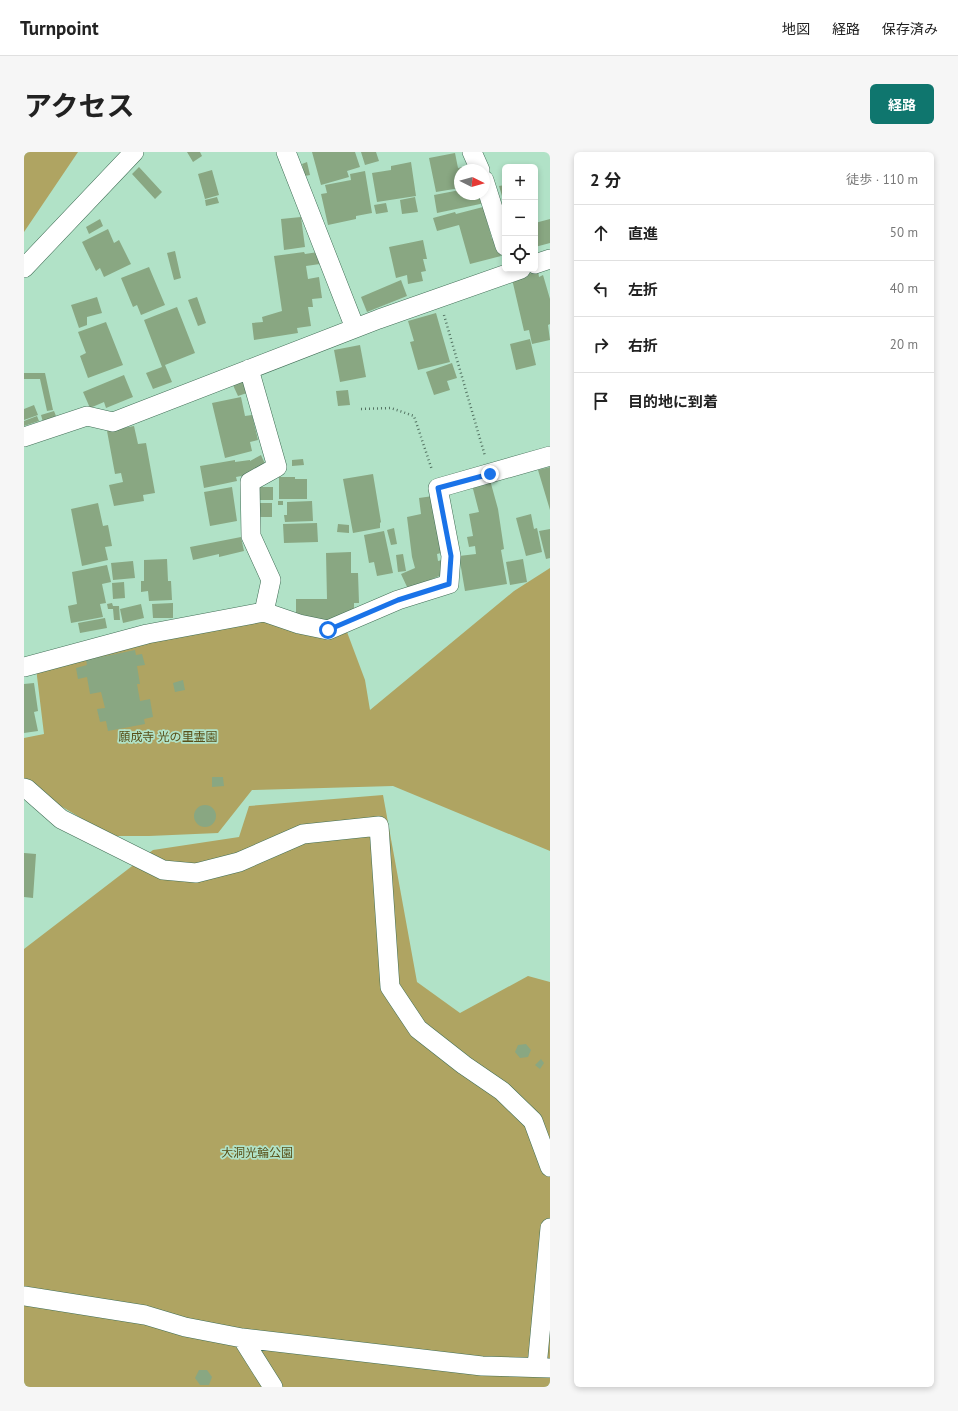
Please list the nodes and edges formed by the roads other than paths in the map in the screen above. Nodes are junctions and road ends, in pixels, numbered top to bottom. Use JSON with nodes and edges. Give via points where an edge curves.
{"nodes":[{"id":1,"x":134,"y":152,"type":"edge"},
{"id":2,"x":286,"y":152,"type":"edge"},
{"id":3,"x":472,"y":152,"type":"edge"},
{"id":4,"x":477,"y":164,"type":"edge"},
{"id":5,"x":490,"y":199,"type":"edge"},
{"id":6,"x":502,"y":237,"type":"edge"},
{"id":7,"x":550,"y":259,"type":"edge"},
{"id":8,"x":538,"y":263,"type":"edge"},
{"id":9,"x":24,"y":268,"type":"edge"},
{"id":10,"x":510,"y":272,"type":"edge"},
{"id":11,"x":355,"y":328,"type":"junction"},
{"id":12,"x":250,"y":369,"type":"junction"},
{"id":13,"x":24,"y":437,"type":"edge"},
{"id":14,"x":550,"y":456,"type":"edge"},
{"id":15,"x":264,"y":612,"type":"junction"},
{"id":16,"x":24,"y":667,"type":"edge"},
{"id":17,"x":24,"y":788,"type":"edge"},
{"id":18,"x":550,"y":1167,"type":"edge"},
{"id":19,"x":550,"y":1228,"type":"edge"},
{"id":20,"x":24,"y":1296,"type":"edge"},
{"id":21,"x":242,"y":1338,"type":"junction"},
{"id":22,"x":544,"y":1368,"type":"edge"},
{"id":23,"x":273,"y":1387,"type":"edge"}],
"edges":[{"from":1,"to":9,"type":"street"},
{"from":2,"to":11,"type":"street"},
{"from":3,"to":4,"type":"street"},
{"from":5,"to":6,"type":"street"},
{"from":7,"to":8,"type":"street"},
{"from":10,"to":11,"type":"street"},
{"from":11,"to":12,"type":"street"},
{"from":12,"to":13,"type":"street","via":[[113,422],[87,416]]},
{"from":12,"to":15,"type":"street","via":[[277,467],[250,482],[251,536],[271,580]]},
{"from":14,"to":15,"type":"street","via":[[438,488],[451,556],[449,584],[398,600],[328,630],[299,624]]},
{"from":15,"to":16,"type":"street","via":[[147,634]]},
{"from":17,"to":18,"type":"street","via":[[61,819],[163,870],[196,873],[239,862],[303,834],[379,826],[390,987],[418,1029],[502,1091],[533,1121]]},
{"from":19,"to":22,"type":"street"},
{"from":20,"to":21,"type":"street","via":[[145,1315],[185,1328]]},
{"from":21,"to":22,"type":"street","via":[[482,1366]]},
{"from":21,"to":23,"type":"street"}]}
